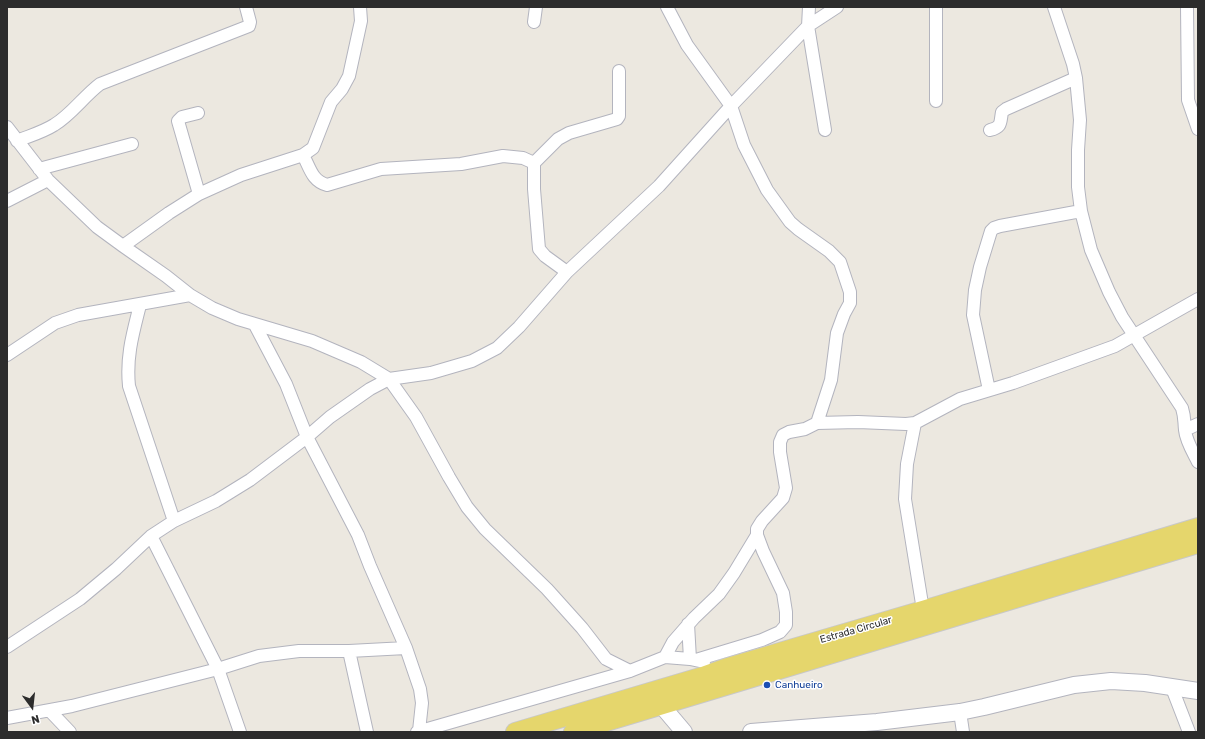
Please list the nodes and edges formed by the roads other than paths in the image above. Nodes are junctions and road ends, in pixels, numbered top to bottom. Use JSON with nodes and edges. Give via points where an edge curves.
{"nodes":[{"id":1,"x":246,"y":7,"type":"edge"},
{"id":2,"x":360,"y":7,"type":"edge"},
{"id":3,"x":536,"y":7,"type":"edge"},
{"id":4,"x":667,"y":7,"type":"edge"},
{"id":5,"x":809,"y":7,"type":"edge"},
{"id":6,"x":837,"y":7,"type":"edge"},
{"id":7,"x":936,"y":7,"type":"edge"},
{"id":8,"x":1054,"y":7,"type":"edge"},
{"id":9,"x":1187,"y":7,"type":"edge"},
{"id":10,"x":534,"y":22,"type":"dead end"},
{"id":11,"x":808,"y":26,"type":"junction"},
{"id":12,"x":619,"y":71,"type":"dead end"},
{"id":13,"x":1076,"y":78,"type":"junction"},
{"id":14,"x":936,"y":102,"type":"dead end"},
{"id":15,"x":731,"y":106,"type":"junction"},
{"id":16,"x":198,"y":113,"type":"dead end"},
{"id":17,"x":7,"y":127,"type":"edge"},
{"id":18,"x":1198,"y":129,"type":"edge"},
{"id":19,"x":825,"y":130,"type":"dead end"},
{"id":20,"x":990,"y":130,"type":"dead end"},
{"id":21,"x":17,"y":141,"type":"junction"},
{"id":22,"x":132,"y":144,"type":"dead end"},
{"id":23,"x":303,"y":155,"type":"junction"},
{"id":24,"x":534,"y":163,"type":"junction"},
{"id":25,"x":39,"y":169,"type":"junction"},
{"id":26,"x":48,"y":180,"type":"junction"},
{"id":27,"x":199,"y":194,"type":"junction"},
{"id":28,"x":7,"y":201,"type":"edge"},
{"id":29,"x":1081,"y":211,"type":"junction"},
{"id":30,"x":123,"y":246,"type":"junction"},
{"id":31,"x":567,"y":272,"type":"junction"},
{"id":32,"x":190,"y":295,"type":"junction"},
{"id":33,"x":1198,"y":299,"type":"edge"},
{"id":34,"x":140,"y":305,"type":"junction"},
{"id":35,"x":255,"y":325,"type":"junction"},
{"id":36,"x":1134,"y":336,"type":"junction"},
{"id":37,"x":7,"y":355,"type":"edge"},
{"id":38,"x":389,"y":379,"type":"junction"},
{"id":39,"x":989,"y":390,"type":"junction"},
{"id":40,"x":817,"y":423,"type":"junction"},
{"id":41,"x":915,"y":423,"type":"junction"},
{"id":42,"x":1198,"y":424,"type":"edge"},
{"id":43,"x":1185,"y":430,"type":"junction"},
{"id":44,"x":307,"y":437,"type":"junction"},
{"id":45,"x":1198,"y":462,"type":"edge"},
{"id":46,"x":174,"y":521,"type":"junction"},
{"id":47,"x":1198,"y":527,"type":"edge"},
{"id":48,"x":151,"y":536,"type":"junction"},
{"id":49,"x":757,"y":536,"type":"junction"},
{"id":50,"x":1198,"y":544,"type":"edge"},
{"id":51,"x":923,"y":610,"type":"junction"},
{"id":52,"x":688,"y":624,"type":"junction"},
{"id":53,"x":7,"y":647,"type":"edge"},
{"id":54,"x":406,"y":648,"type":"junction"},
{"id":55,"x":349,"y":651,"type":"junction"},
{"id":56,"x":666,"y":657,"type":"junction"},
{"id":57,"x":606,"y":659,"type":"junction"},
{"id":58,"x":693,"y":659,"type":"junction"},
{"id":59,"x":725,"y":668,"type":"junction"},
{"id":60,"x":218,"y":669,"type":"junction"},
{"id":61,"x":630,"y":671,"type":"junction"},
{"id":62,"x":605,"y":678,"type":"junction"},
{"id":63,"x":1172,"y":688,"type":"junction"},
{"id":64,"x":1198,"y":692,"type":"edge"},
{"id":65,"x":662,"y":706,"type":"junction"},
{"id":66,"x":50,"y":711,"type":"junction"},
{"id":67,"x":960,"y":712,"type":"junction"},
{"id":68,"x":7,"y":718,"type":"edge"},
{"id":69,"x":70,"y":732,"type":"edge"},
{"id":70,"x":240,"y":732,"type":"edge"},
{"id":71,"x":367,"y":732,"type":"edge"},
{"id":72,"x":418,"y":732,"type":"edge"},
{"id":73,"x":514,"y":732,"type":"edge"},
{"id":74,"x":573,"y":732,"type":"edge"},
{"id":75,"x":684,"y":732,"type":"edge"},
{"id":76,"x":751,"y":732,"type":"edge"},
{"id":77,"x":963,"y":732,"type":"edge"},
{"id":78,"x":1189,"y":732,"type":"edge"}],
"edges":[{"from":1,"to":21,"type":"street","via":[[249,26],[100,84],[54,126]]},
{"from":2,"to":23,"type":"street","via":[[361,20],[349,76],[332,102],[313,148]]},
{"from":3,"to":10,"type":"street"},
{"from":4,"to":15,"type":"street","via":[[687,45]]},
{"from":5,"to":11,"type":"street"},
{"from":6,"to":11,"type":"street"},
{"from":7,"to":14,"type":"street"},
{"from":8,"to":13,"type":"street"},
{"from":9,"to":18,"type":"street","via":[[1188,100]]},
{"from":11,"to":15,"type":"street"},
{"from":11,"to":19,"type":"street"},
{"from":12,"to":24,"type":"street","via":[[617,119],[569,133],[558,139]]},
{"from":13,"to":20,"type":"street","via":[[1006,109],[1002,112],[1000,126]]},
{"from":13,"to":29,"type":"street","via":[[1080,120],[1078,188]]},
{"from":15,"to":31,"type":"street","via":[[659,186]]},
{"from":15,"to":40,"type":"street","via":[[744,145],[767,190],[798,230],[829,251],[840,262],[850,292],[850,303],[837,333],[831,380]]},
{"from":16,"to":27,"type":"street","via":[[182,116],[178,121]]},
{"from":17,"to":21,"type":"street"},
{"from":21,"to":25,"type":"street"},
{"from":22,"to":25,"type":"street"},
{"from":23,"to":24,"type":"street","via":[[315,179],[327,185],[380,169],[461,164],[502,156],[523,158]]},
{"from":23,"to":27,"type":"street","via":[[241,174]]},
{"from":24,"to":31,"type":"street","via":[[540,249],[545,256]]},
{"from":25,"to":26,"type":"street"},
{"from":26,"to":28,"type":"street"},
{"from":26,"to":30,"type":"street","via":[[97,227]]},
{"from":27,"to":30,"type":"street","via":[[169,212]]},
{"from":29,"to":36,"type":"street","via":[[1091,250],[1109,292]]},
{"from":29,"to":39,"type":"street","via":[[1000,226],[991,231],[977,282],[973,315]]},
{"from":30,"to":32,"type":"street"},
{"from":31,"to":38,"type":"street","via":[[497,348],[472,361],[430,373]]},
{"from":32,"to":34,"type":"street"},
{"from":32,"to":35,"type":"street","via":[[212,308]]},
{"from":33,"to":36,"type":"street"},
{"from":34,"to":37,"type":"street","via":[[78,315],[55,323]]},
{"from":34,"to":46,"type":"street","via":[[130,349],[130,386]]},
{"from":35,"to":38,"type":"street","via":[[312,341],[361,362]]},
{"from":35,"to":44,"type":"street","via":[[286,384]]},
{"from":36,"to":39,"type":"street","via":[[1069,364]]},
{"from":36,"to":43,"type":"street","via":[[1182,408]]},
{"from":38,"to":44,"type":"street","via":[[330,417]]},
{"from":38,"to":57,"type":"street","via":[[416,417],[467,506],[485,529],[547,589]]},
{"from":39,"to":41,"type":"street","via":[[960,399]]},
{"from":40,"to":41,"type":"street"},
{"from":40,"to":49,"type":"street","via":[[783,435],[780,452],[786,488],[783,498],[762,521]]},
{"from":41,"to":51,"type":"street","via":[[906,464],[905,499]]},
{"from":42,"to":43,"type":"street"},
{"from":43,"to":45,"type":"street"},
{"from":44,"to":46,"type":"street","via":[[250,480],[216,501]]},
{"from":44,"to":54,"type":"street","via":[[358,535]]},
{"from":46,"to":48,"type":"street"},
{"from":47,"to":51,"type":"main road","name":"Estrada Circular"},
{"from":48,"to":53,"type":"street","via":[[80,598]]},
{"from":48,"to":60,"type":"street"},
{"from":49,"to":52,"type":"street","via":[[718,594]]},
{"from":49,"to":58,"type":"street","via":[[783,593],[786,625],[780,632],[762,640]]},
{"from":50,"to":65,"type":"main road","name":"Estrada Circular"},
{"from":51,"to":59,"type":"main road","name":"Estrada Circular"},
{"from":52,"to":56,"type":"street","via":[[673,642]]},
{"from":52,"to":58,"type":"street"},
{"from":54,"to":55,"type":"street"},
{"from":54,"to":72,"type":"street","via":[[422,703]]},
{"from":55,"to":60,"type":"street","via":[[299,651],[259,656]]},
{"from":55,"to":71,"type":"street"},
{"from":56,"to":58,"type":"street"},
{"from":56,"to":61,"type":"street"},
{"from":57,"to":61,"type":"street"},
{"from":57,"to":62,"type":"street"},
{"from":58,"to":59,"type":"street"},
{"from":59,"to":73,"type":"main road","name":"Estrada Circular","via":[[700,678]]},
{"from":60,"to":66,"type":"street"},
{"from":60,"to":70,"type":"street"},
{"from":61,"to":62,"type":"street"},
{"from":62,"to":72,"type":"street"},
{"from":63,"to":64,"type":"street"},
{"from":63,"to":67,"type":"street","via":[[1111,681],[1074,685]]},
{"from":63,"to":78,"type":"street"},
{"from":65,"to":74,"type":"main road","name":"Estrada Circular"},
{"from":65,"to":75,"type":"street"},
{"from":66,"to":68,"type":"street"},
{"from":66,"to":69,"type":"street"},
{"from":67,"to":76,"type":"street","via":[[877,722]]},
{"from":67,"to":77,"type":"street"}]}
